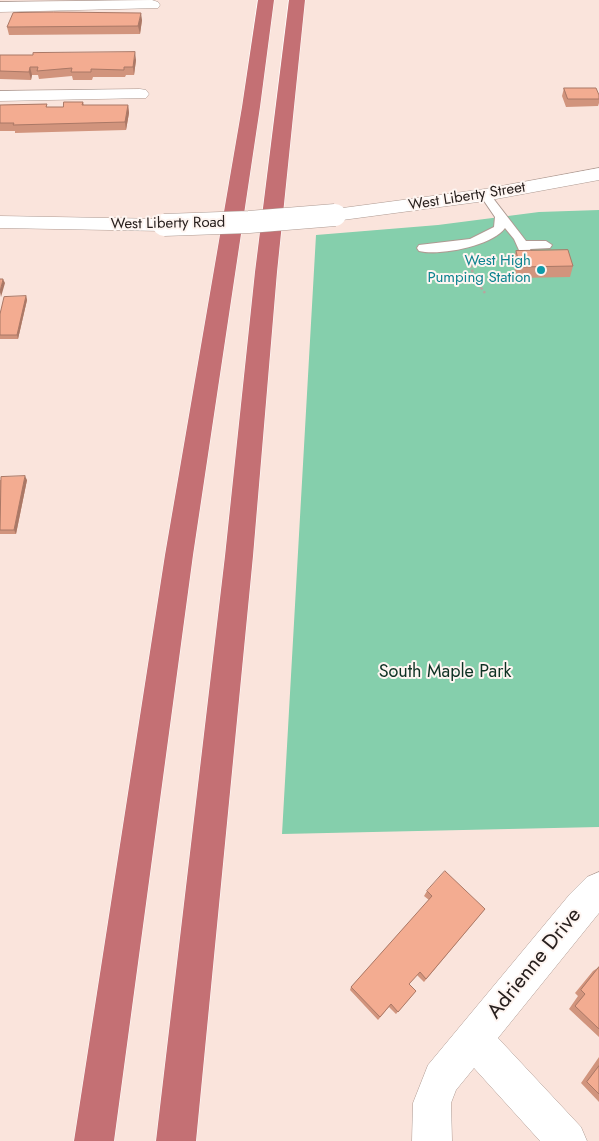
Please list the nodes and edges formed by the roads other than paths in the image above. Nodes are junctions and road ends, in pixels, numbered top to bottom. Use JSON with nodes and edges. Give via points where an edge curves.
{"nodes":[{"id":1,"x":266,"y":0,"type":"edge"},
{"id":2,"x":298,"y":0,"type":"edge"},
{"id":3,"x":152,"y":5,"type":"dead end"},
{"id":4,"x":0,"y":7,"type":"edge"},
{"id":5,"x":140,"y":94,"type":"dead end"},
{"id":6,"x":0,"y":96,"type":"edge"},
{"id":7,"x":599,"y":174,"type":"edge"},
{"id":8,"x":485,"y":195,"type":"junction"},
{"id":9,"x":335,"y":215,"type":"joint"},
{"id":10,"x":500,"y":217,"type":"junction"},
{"id":11,"x":0,"y":222,"type":"edge"},
{"id":12,"x":546,"y":245,"type":"dead end"},
{"id":13,"x":423,"y":248,"type":"dead end"},
{"id":14,"x":599,"y":889,"type":"edge"},
{"id":15,"x":473,"y":1039,"type":"junction"},
{"id":16,"x":94,"y":1141,"type":"edge"},
{"id":17,"x":176,"y":1141,"type":"edge"},
{"id":18,"x":432,"y":1141,"type":"edge"},
{"id":19,"x":567,"y":1141,"type":"edge"}],
"edges":[{"from":1,"to":16,"type":"highway"},
{"from":2,"to":17,"type":"highway","via":[[266,272]]},
{"from":3,"to":4,"type":"main road"},
{"from":5,"to":6,"type":"main road"},
{"from":7,"to":8,"type":"main road","name":"West Liberty Street"},
{"from":8,"to":9,"type":"main road","name":"West Liberty Street"},
{"from":8,"to":10,"type":"lane"},
{"from":9,"to":11,"type":"main road","name":"West Liberty Road","bridge":true,"via":[[164,226]]},
{"from":10,"to":12,"type":"lane","via":[[512,228],[526,251]]},
{"from":10,"to":13,"type":"lane","via":[[499,228],[490,236],[462,246]]},
{"from":14,"to":15,"type":"main road","name":"Adrienne Drive"},
{"from":15,"to":18,"type":"main road","name":"Adrienne Drive","via":[[441,1078],[432,1103]]},
{"from":15,"to":19,"type":"main road"}]}
